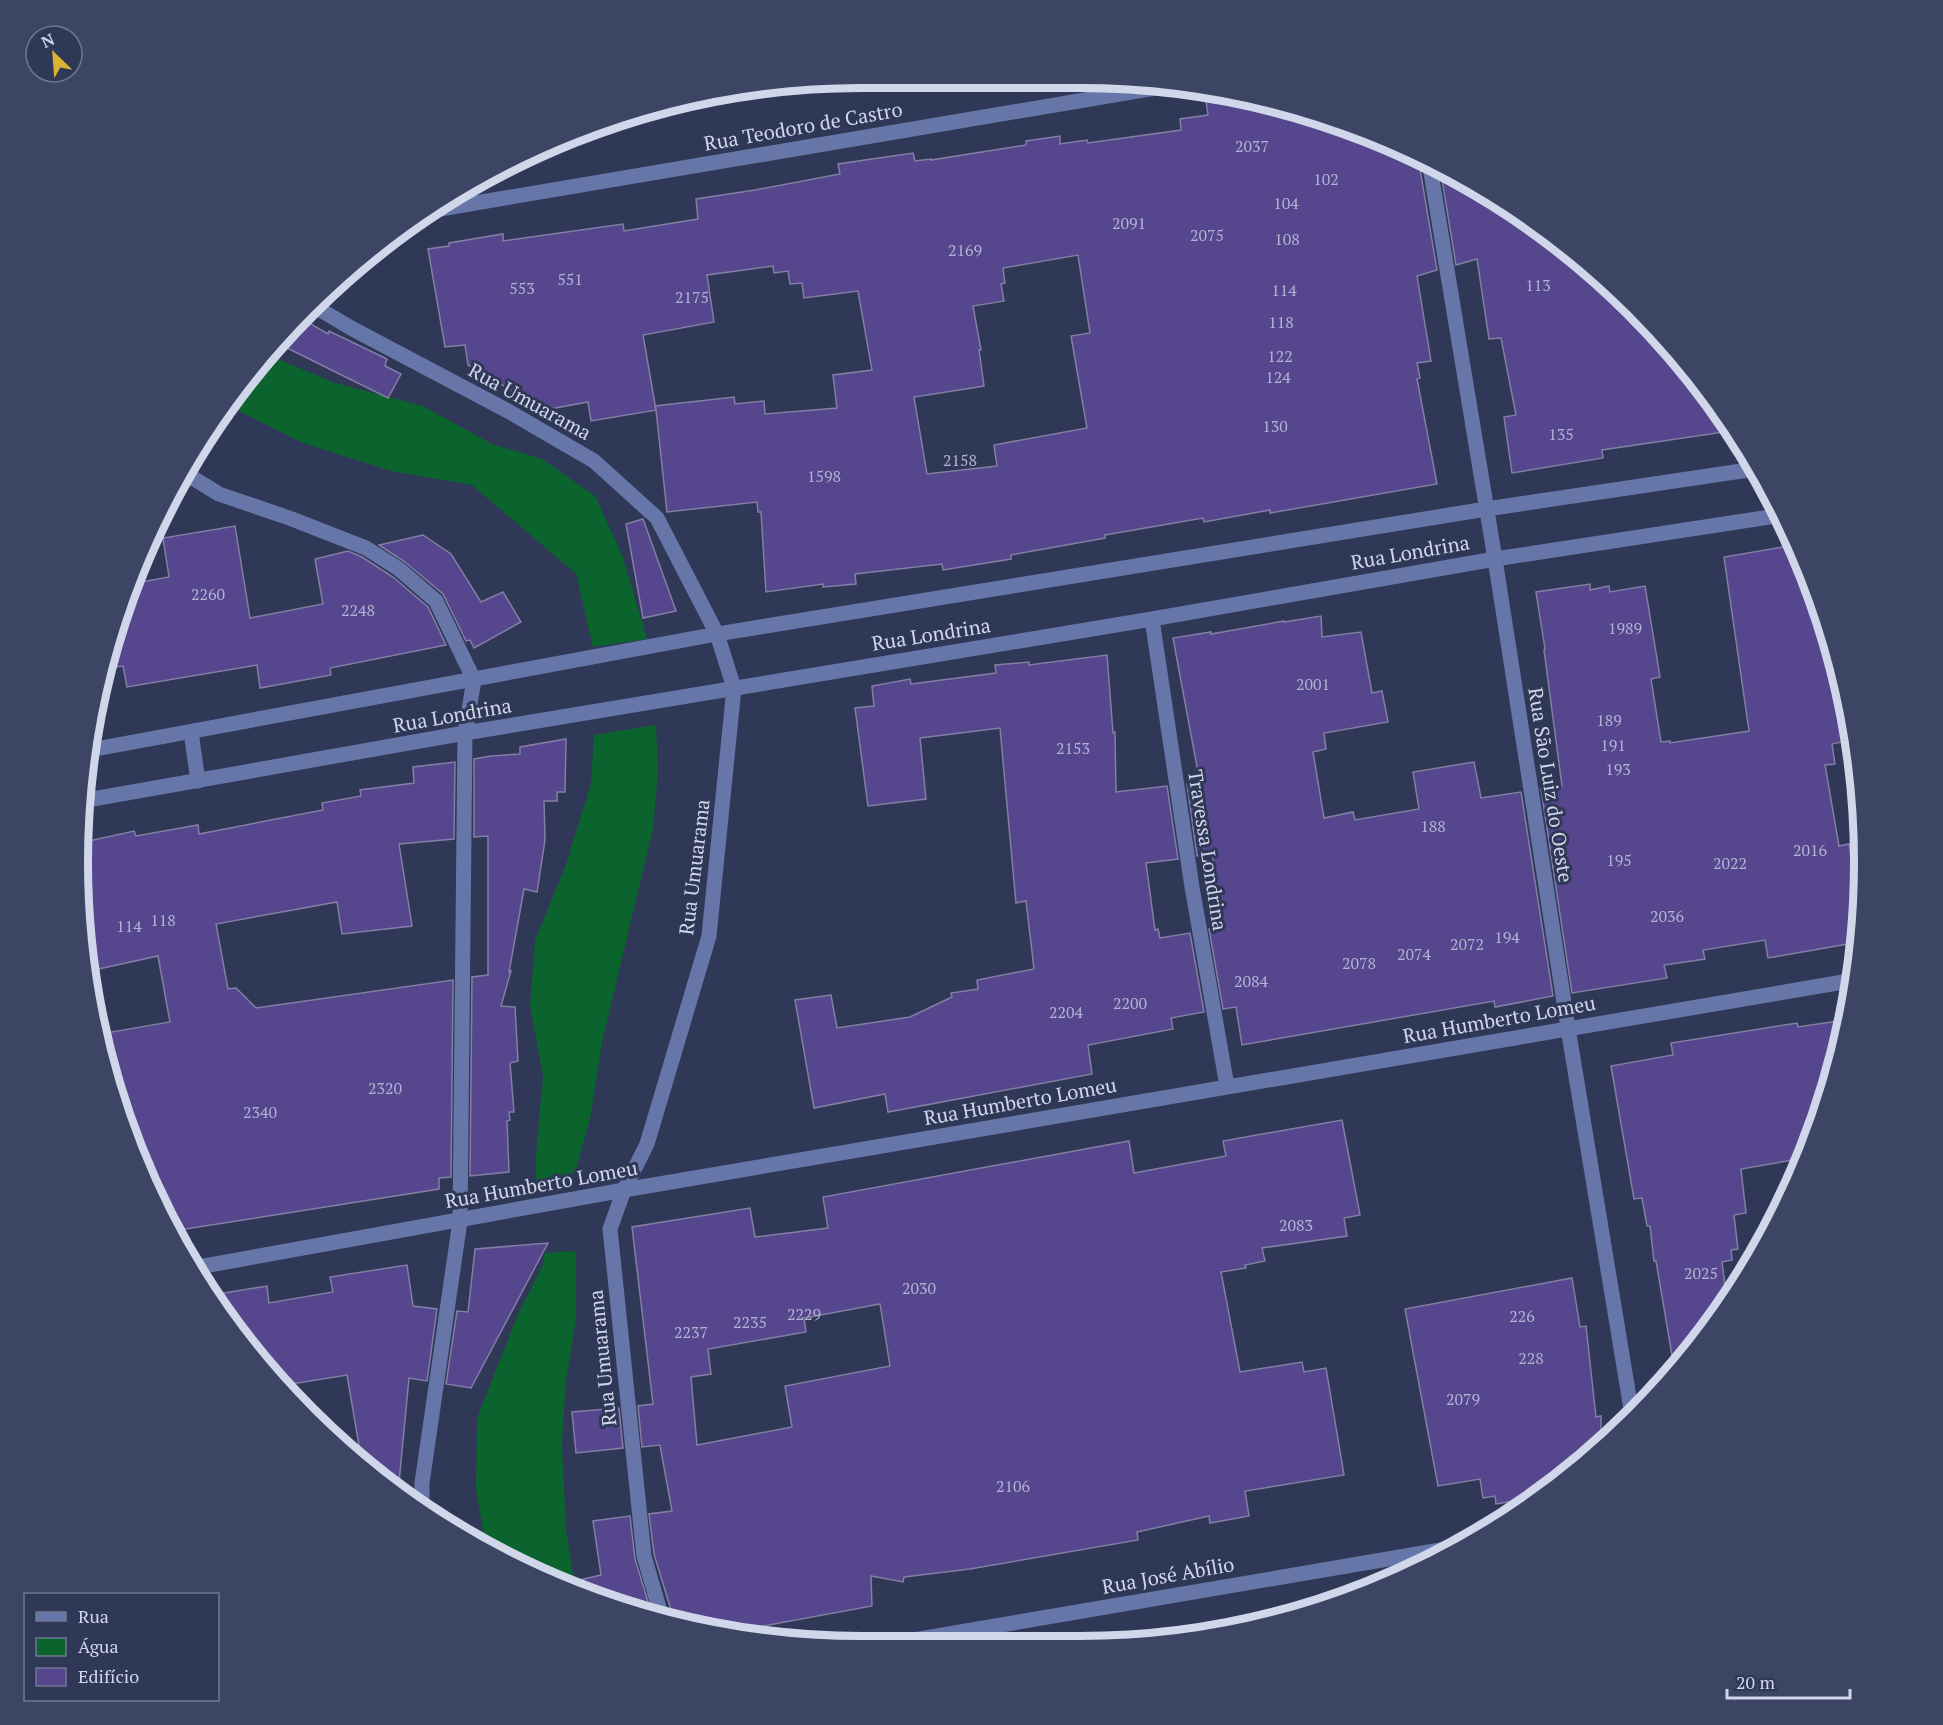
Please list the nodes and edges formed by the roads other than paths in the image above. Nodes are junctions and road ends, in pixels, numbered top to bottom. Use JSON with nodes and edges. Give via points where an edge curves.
{"nodes":[{"id":1,"x":1139,"y":91,"type":"edge"},
{"id":2,"x":1431,"y":172,"type":"edge"},
{"id":3,"x":451,"y":207,"type":"edge"},
{"id":4,"x":321,"y":310,"type":"edge"},
{"id":5,"x":1747,"y":470,"type":"edge"},
{"id":6,"x":191,"y":477,"type":"edge"},
{"id":7,"x":1486,"y":509,"type":"junction"},
{"id":8,"x":1773,"y":516,"type":"edge"},
{"id":9,"x":1495,"y":559,"type":"junction"},
{"id":10,"x":1152,"y":619,"type":"junction"},
{"id":11,"x":717,"y":634,"type":"junction"},
{"id":12,"x":474,"y":680,"type":"junction"},
{"id":13,"x":734,"y":688,"type":"junction"},
{"id":14,"x":191,"y":732,"type":"junction"},
{"id":15,"x":465,"y":733,"type":"junction"},
{"id":16,"x":97,"y":749,"type":"edge"},
{"id":17,"x":198,"y":781,"type":"junction"},
{"id":18,"x":91,"y":799,"type":"edge"},
{"id":19,"x":1845,"y":983,"type":"edge"},
{"id":20,"x":1568,"y":1028,"type":"junction"},
{"id":21,"x":1227,"y":1086,"type":"junction"},
{"id":22,"x":624,"y":1190,"type":"junction"},
{"id":23,"x":459,"y":1221,"type":"junction"},
{"id":24,"x":202,"y":1266,"type":"edge"},
{"id":25,"x":1631,"y":1407,"type":"edge"},
{"id":26,"x":422,"y":1499,"type":"edge"},
{"id":27,"x":1434,"y":1551,"type":"edge"},
{"id":28,"x":659,"y":1609,"type":"edge"},
{"id":29,"x":937,"y":1636,"type":"edge"}],
"edges":[{"from":1,"to":3,"type":"street","name":"Rua Teodoro de Castro"},
{"from":2,"to":7,"type":"street","name":"Rua São Luiz do Oeste"},
{"from":4,"to":11,"type":"street","name":"Rua Umuarama","via":[[594,460],[657,519]]},
{"from":5,"to":7,"type":"street","name":"Rua Londrina"},
{"from":6,"to":12,"type":"street","via":[[219,494],[366,548],[399,568],[436,601]]},
{"from":7,"to":9,"type":"street","name":"Rua São Luiz do Oeste"},
{"from":7,"to":11,"type":"street","name":"Rua Londrina"},
{"from":8,"to":9,"type":"street","name":"Rua Londrina"},
{"from":9,"to":10,"type":"street","name":"Rua Londrina"},
{"from":9,"to":20,"type":"street","name":"Rua São Luiz do Oeste"},
{"from":10,"to":13,"type":"street","name":"Rua Londrina"},
{"from":10,"to":21,"type":"street","name":"Travessa Londrina","via":[[1192,887]]},
{"from":11,"to":12,"type":"street","name":"Rua Londrina"},
{"from":11,"to":13,"type":"street","name":"Rua Umuarama"},
{"from":12,"to":14,"type":"street","name":"Rua Londrina"},
{"from":12,"to":15,"type":"street"},
{"from":13,"to":15,"type":"street","name":"Rua Londrina"},
{"from":13,"to":22,"type":"street","name":"Rua Umuarama","via":[[709,936],[647,1144]]},
{"from":14,"to":16,"type":"street","name":"Rua Londrina"},
{"from":14,"to":17,"type":"street"},
{"from":15,"to":17,"type":"street","name":"Rua Londrina"},
{"from":15,"to":23,"type":"street"},
{"from":17,"to":18,"type":"street","name":"Rua Londrina"},
{"from":19,"to":20,"type":"street","name":"Rua Humberto Lomeu"},
{"from":20,"to":21,"type":"street","name":"Rua Humberto Lomeu"},
{"from":20,"to":25,"type":"street","name":"Rua São Luiz do Oeste"},
{"from":21,"to":22,"type":"street","name":"Rua Humberto Lomeu"},
{"from":22,"to":23,"type":"street","name":"Rua Humberto Lomeu"},
{"from":22,"to":28,"type":"street","name":"Rua Umuarama","via":[[610,1229],[644,1556]]},
{"from":23,"to":24,"type":"street","name":"Rua Humberto Lomeu"},
{"from":23,"to":26,"type":"street"},
{"from":27,"to":29,"type":"street","name":"Rua José Abílio"}]}
